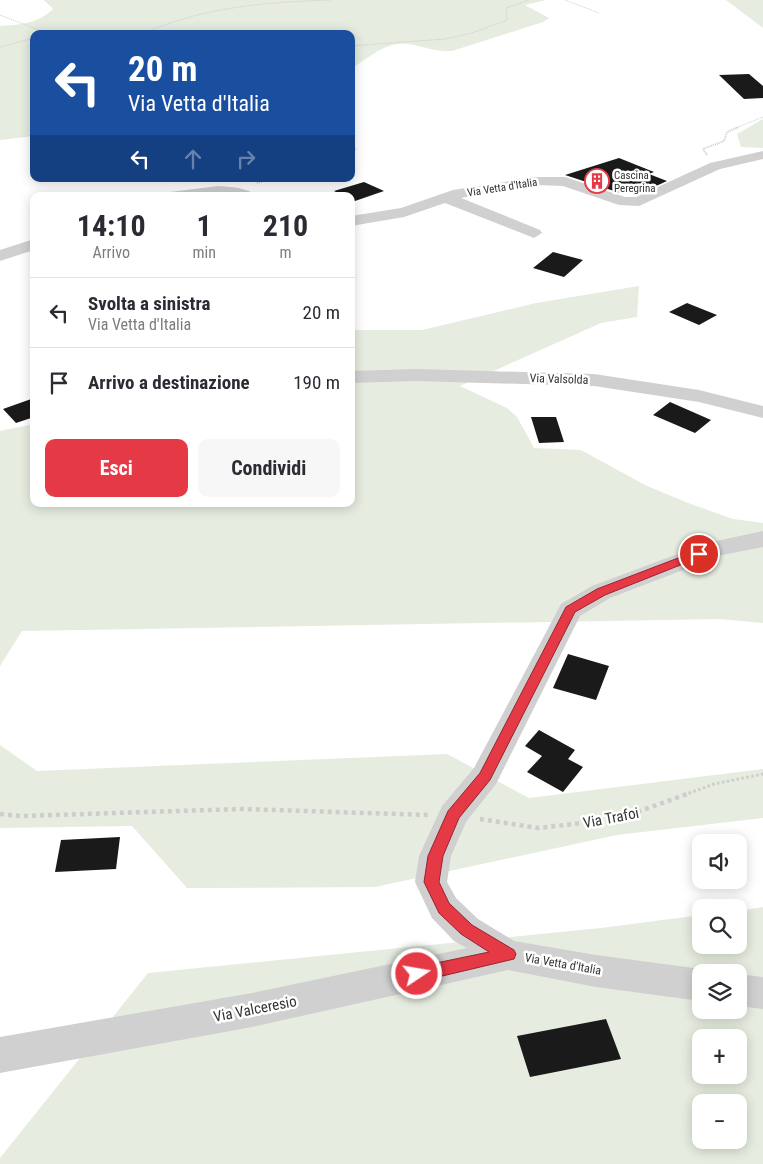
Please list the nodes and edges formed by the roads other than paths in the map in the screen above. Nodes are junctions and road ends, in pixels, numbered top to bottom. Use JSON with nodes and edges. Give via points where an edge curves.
{"nodes":[{"id":1,"x":763,"y":155,"type":"edge"},
{"id":2,"x":185,"y":192,"type":"edge"},
{"id":3,"x":238,"y":192,"type":"edge"},
{"id":4,"x":446,"y":198,"type":"junction"},
{"id":5,"x":355,"y":220,"type":"edge"},
{"id":6,"x":534,"y":232,"type":"dead end"},
{"id":7,"x":30,"y":245,"type":"edge"},
{"id":8,"x":0,"y":256,"type":"edge"},
{"id":9,"x":355,"y":377,"type":"edge"},
{"id":10,"x":763,"y":412,"type":"edge"},
{"id":11,"x":763,"y":539,"type":"edge"},
{"id":12,"x":508,"y":954,"type":"junction"},
{"id":13,"x":692,"y":984,"type":"edge"},
{"id":14,"x":747,"y":991,"type":"edge"},
{"id":15,"x":763,"y":993,"type":"edge"},
{"id":16,"x":0,"y":1055,"type":"edge"}],
"edges":[{"from":1,"to":4,"type":"street","name":"Via Vetta d'Italia","via":[[715,166],[639,201],[624,202],[565,182],[549,180]]},
{"from":2,"to":3,"type":"street"},
{"from":4,"to":5,"type":"street","name":"Via Vetta d'Italia","via":[[404,212]]},
{"from":4,"to":6,"type":"street"},
{"from":7,"to":8,"type":"street"},
{"from":9,"to":10,"type":"street","name":"Via Valsolda","via":[[416,375],[594,380],[699,396]]},
{"from":11,"to":12,"type":"street","name":"Via Vetta d'Italia","via":[[716,548],[601,592],[570,610],[485,776],[453,815],[436,856],[431,882],[444,908],[466,930]]},
{"from":12,"to":13,"type":"street","name":"Via Vetta d'Italia","via":[[596,971]]},
{"from":12,"to":16,"type":"street","name":"Via Valceresio","via":[[252,1010]]},
{"from":14,"to":15,"type":"street"}]}
